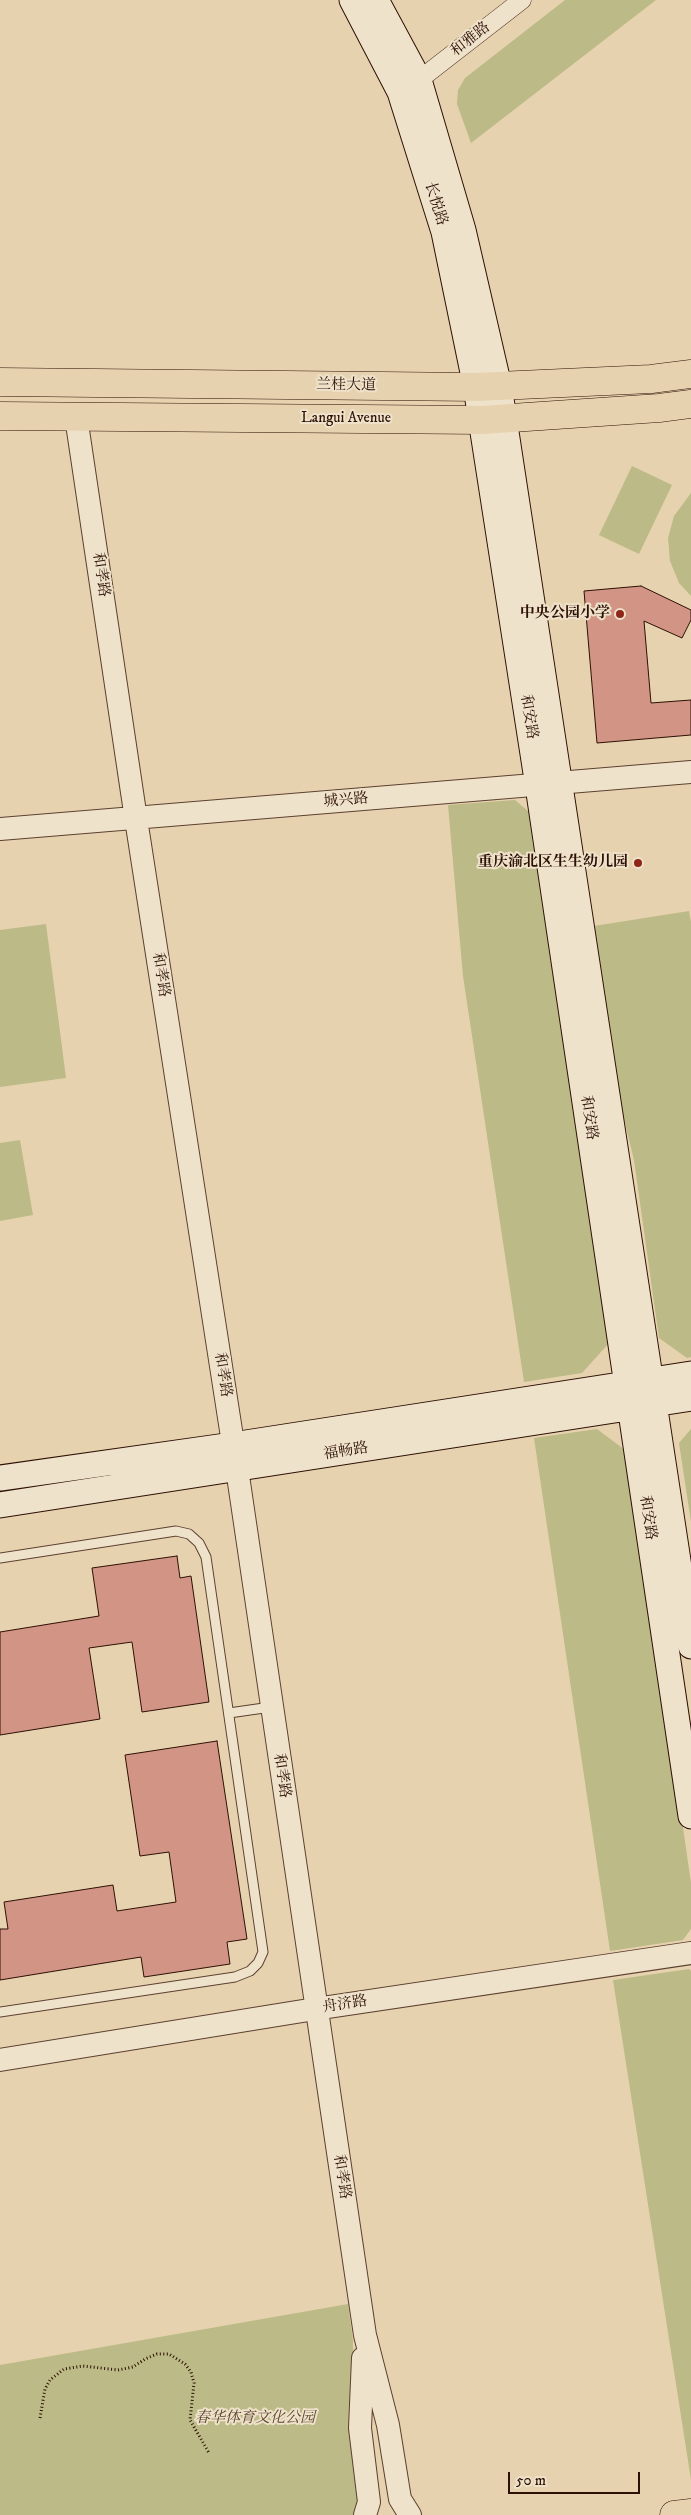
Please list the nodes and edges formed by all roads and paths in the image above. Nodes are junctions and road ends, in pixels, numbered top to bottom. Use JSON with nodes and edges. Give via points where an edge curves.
{"nodes":[{"id":1,"x":352,"y":0,"type":"edge"},
{"id":2,"x":376,"y":0,"type":"edge"},
{"id":3,"x":522,"y":0,"type":"edge"},
{"id":4,"x":419,"y":80,"type":"junction"},
{"id":5,"x":691,"y":374,"type":"edge"},
{"id":6,"x":0,"y":382,"type":"edge"},
{"id":7,"x":488,"y":387,"type":"junction"},
{"id":8,"x":691,"y":404,"type":"edge"},
{"id":9,"x":0,"y":416,"type":"edge"},
{"id":10,"x":76,"y":417,"type":"junction"},
{"id":11,"x":493,"y":419,"type":"junction"},
{"id":12,"x":691,"y":772,"type":"edge"},
{"id":13,"x":550,"y":784,"type":"junction"},
{"id":14,"x":136,"y":819,"type":"junction"},
{"id":15,"x":0,"y":829,"type":"edge"},
{"id":16,"x":691,"y":1374,"type":"edge"},
{"id":17,"x":653,"y":1392,"type":"junction"},
{"id":18,"x":629,"y":1396,"type":"junction"},
{"id":19,"x":691,"y":1398,"type":"edge"},
{"id":20,"x":235,"y":1457,"type":"junction"},
{"id":21,"x":0,"y":1478,"type":"edge"},
{"id":22,"x":0,"y":1505,"type":"edge"},
{"id":23,"x":0,"y":1558,"type":"edge"},
{"id":24,"x":691,"y":1646,"type":"edge"},
{"id":25,"x":271,"y":1707,"type":"junction"},
{"id":26,"x":229,"y":1713,"type":"junction"},
{"id":27,"x":691,"y":1816,"type":"edge"},
{"id":28,"x":691,"y":1953,"type":"edge"},
{"id":29,"x":315,"y":2009,"type":"junction"},
{"id":30,"x":0,"y":2012,"type":"edge"},
{"id":31,"x":0,"y":2060,"type":"edge"},
{"id":32,"x":365,"y":2334,"type":"junction"},
{"id":33,"x":40,"y":2418,"type":"dead end"},
{"id":34,"x":209,"y":2453,"type":"dead end"},
{"id":35,"x":691,"y":2513,"type":"edge"},
{"id":36,"x":364,"y":2515,"type":"edge"},
{"id":37,"x":410,"y":2515,"type":"edge"},
{"id":38,"x":674,"y":2515,"type":"edge"}],
"edges":[{"from":1,"to":7,"type":"main road","name":"长悦路","via":[[400,92]]},
{"from":2,"to":4,"type":"main road","name":"长悦路"},
{"from":3,"to":4,"type":"street","name":"和雅路"},
{"from":4,"to":7,"type":"main road","name":"长悦路","via":[[463,230]]},
{"from":5,"to":7,"type":"main road","name":"兰桂大道"},
{"from":6,"to":7,"type":"main road","name":"兰桂大道"},
{"from":7,"to":11,"type":"main road","name":"长悦路"},
{"from":8,"to":11,"type":"main road","name":"Langui Avenue"},
{"from":9,"to":10,"type":"main road","name":"Langui Avenue"},
{"from":10,"to":11,"type":"main road","name":"Langui Avenue"},
{"from":10,"to":14,"type":"street","name":"和孝路"},
{"from":11,"to":13,"type":"main road","name":"和安路"},
{"from":12,"to":13,"type":"street","name":"城兴路"},
{"from":13,"to":14,"type":"street","name":"城兴路"},
{"from":13,"to":17,"type":"main road","name":"和安路"},
{"from":13,"to":18,"type":"main road","name":"和安路"},
{"from":14,"to":15,"type":"street","name":"城兴路"},
{"from":14,"to":20,"type":"street","name":"和孝路"},
{"from":16,"to":17,"type":"main road","name":"福畅路"},
{"from":17,"to":18,"type":"main road","name":"福畅路"},
{"from":17,"to":19,"type":"main road","name":"福畅路"},
{"from":17,"to":24,"type":"main road","name":"和安路"},
{"from":18,"to":20,"type":"main road","name":"福畅路"},
{"from":18,"to":27,"type":"main road","name":"和安路"},
{"from":20,"to":21,"type":"main road","name":"福畅路"},
{"from":20,"to":22,"type":"main road","name":"福畅路"},
{"from":20,"to":25,"type":"street","name":"和孝路"},
{"from":23,"to":26,"type":"lane","via":[[176,1531],[189,1534],[199,1543],[206,1557]]},
{"from":25,"to":26,"type":"lane"},
{"from":25,"to":29,"type":"street","name":"和孝路"},
{"from":26,"to":30,"type":"lane","via":[[263,1952],[258,1963],[250,1971],[235,1977]]},
{"from":28,"to":29,"type":"street","name":"舟济路"},
{"from":29,"to":31,"type":"street","name":"舟济路"},
{"from":29,"to":32,"type":"street","name":"和孝路"},
{"from":32,"to":36,"type":"street","via":[[360,2428],[368,2502]]},
{"from":32,"to":37,"type":"street","via":[[388,2425],[400,2499]]},
{"from":33,"to":34,"type":"path","via":[[45,2389],[50,2380],[64,2369],[83,2366],[118,2370],[157,2354],[169,2354],[191,2372],[194,2383],[190,2420]]},
{"from":35,"to":38,"type":"main road"}]}
